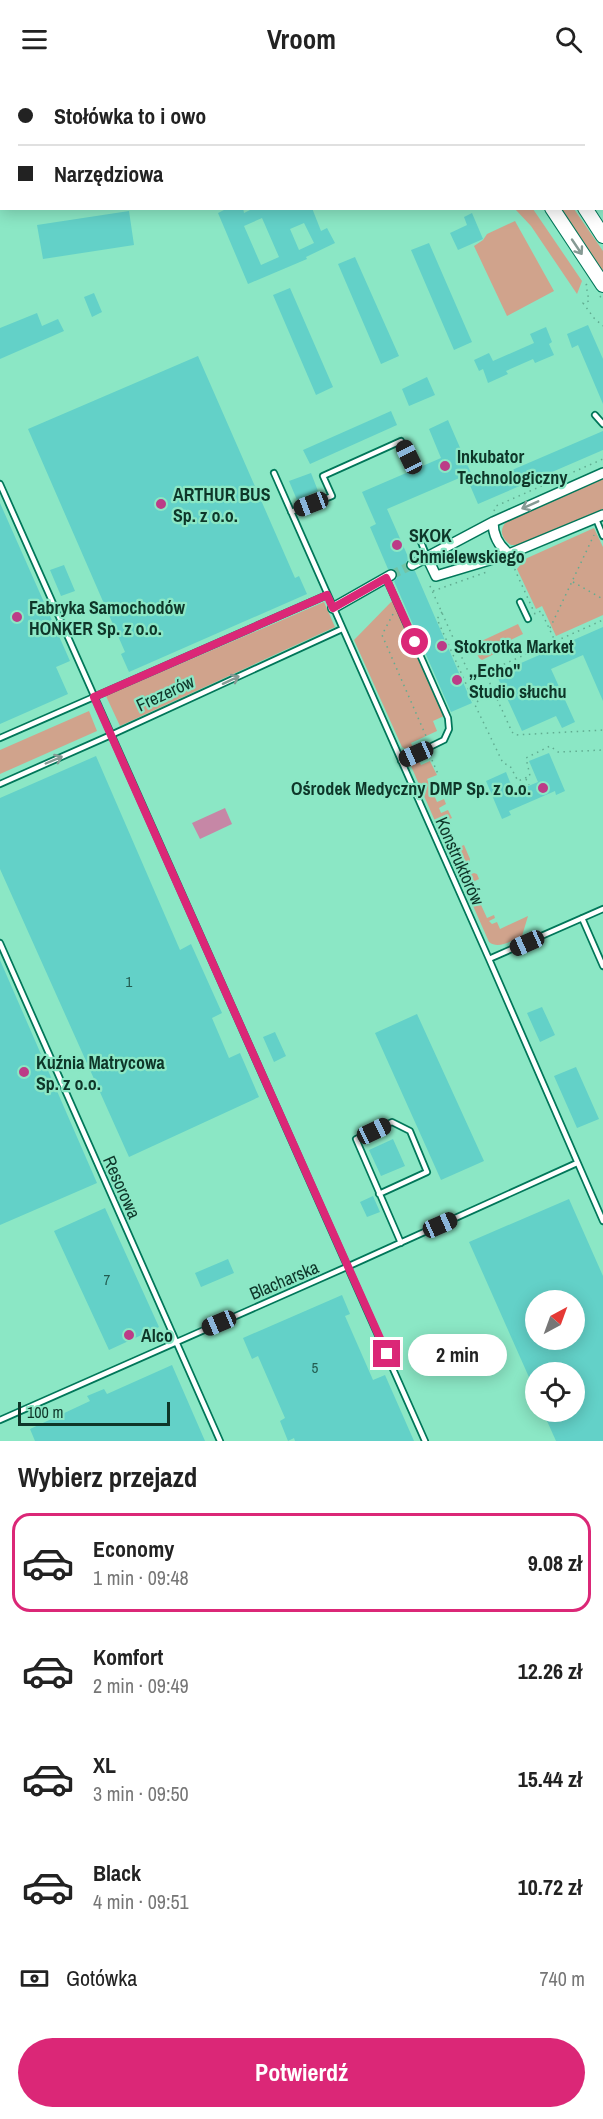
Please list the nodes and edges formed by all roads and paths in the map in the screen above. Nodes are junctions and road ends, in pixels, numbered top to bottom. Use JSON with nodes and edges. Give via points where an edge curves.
{"nodes":[{"id":1,"x":553,"y":210,"type":"edge"},
{"id":2,"x":586,"y":210,"type":"edge"},
{"id":3,"x":603,"y":236,"type":"edge"},
{"id":4,"x":597,"y":284,"type":"edge"},
{"id":5,"x":603,"y":326,"type":"edge"},
{"id":6,"x":595,"y":415,"type":"dead end"},
{"id":7,"x":603,"y":423,"type":"edge"},
{"id":8,"x":603,"y":459,"type":"edge"},
{"id":9,"x":410,"y":461,"type":"dead end"},
{"id":10,"x":274,"y":473,"type":"dead end"},
{"id":11,"x":603,"y":473,"type":"edge"},
{"id":12,"x":0,"y":484,"type":"edge"},
{"id":13,"x":291,"y":512,"type":"junction"},
{"id":14,"x":599,"y":517,"type":"edge"},
{"id":15,"x":492,"y":518,"type":"junction"},
{"id":16,"x":596,"y":532,"type":"dead end"},
{"id":17,"x":603,"y":536,"type":"edge"},
{"id":18,"x":419,"y":537,"type":"dead end"},
{"id":19,"x":509,"y":554,"type":"junction"},
{"id":20,"x":427,"y":557,"type":"junction"},
{"id":21,"x":520,"y":558,"type":"dead end"},
{"id":22,"x":412,"y":565,"type":"tunnel mouth"},
{"id":23,"x":491,"y":570,"type":"dead end"},
{"id":24,"x":389,"y":576,"type":"joint"},
{"id":25,"x":572,"y":582,"type":"junction"},
{"id":26,"x":430,"y":586,"type":"dead end"},
{"id":27,"x":433,"y":591,"type":"junction"},
{"id":28,"x":327,"y":595,"type":"junction"},
{"id":29,"x":603,"y":599,"type":"edge"},
{"id":30,"x":520,"y":602,"type":"dead end"},
{"id":31,"x":398,"y":605,"type":"junction"},
{"id":32,"x":333,"y":608,"type":"junction"},
{"id":33,"x":442,"y":612,"type":"junction"},
{"id":34,"x":528,"y":619,"type":"dead end"},
{"id":35,"x":603,"y":620,"type":"edge"},
{"id":36,"x":342,"y":629,"type":"junction"},
{"id":37,"x":550,"y":630,"type":"junction"},
{"id":38,"x":453,"y":637,"type":"junction"},
{"id":39,"x":447,"y":640,"type":"junction"},
{"id":40,"x":555,"y":641,"type":"junction"},
{"id":41,"x":542,"y":647,"type":"junction"},
{"id":42,"x":544,"y":653,"type":"dead end"},
{"id":43,"x":469,"y":672,"type":"junction"},
{"id":44,"x":462,"y":675,"type":"junction"},
{"id":45,"x":94,"y":697,"type":"junction"},
{"id":46,"x":475,"y":705,"type":"junction"},
{"id":47,"x":603,"y":730,"type":"edge"},
{"id":48,"x":111,"y":735,"type":"junction"},
{"id":49,"x":426,"y":736,"type":"dead end"},
{"id":50,"x":0,"y":738,"type":"edge"},
{"id":51,"x":603,"y":750,"type":"edge"},
{"id":52,"x":432,"y":760,"type":"dead end"},
{"id":53,"x":401,"y":761,"type":"junction"},
{"id":54,"x":438,"y":774,"type":"dead end"},
{"id":55,"x":525,"y":778,"type":"junction"},
{"id":56,"x":0,"y":784,"type":"edge"},
{"id":57,"x":529,"y":786,"type":"dead end"},
{"id":58,"x":603,"y":909,"type":"edge"},
{"id":59,"x":582,"y":918,"type":"junction"},
{"id":60,"x":0,"y":943,"type":"edge"},
{"id":61,"x":489,"y":959,"type":"junction"},
{"id":62,"x":603,"y":966,"type":"edge"},
{"id":63,"x":577,"y":1163,"type":"junction"},
{"id":64,"x":379,"y":1194,"type":"junction"},
{"id":65,"x":603,"y":1221,"type":"edge"},
{"id":66,"x":401,"y":1243,"type":"junction"},
{"id":67,"x":349,"y":1266,"type":"junction"},
{"id":68,"x":175,"y":1342,"type":"junction"},
{"id":69,"x":0,"y":1420,"type":"edge"},
{"id":70,"x":220,"y":1441,"type":"edge"},
{"id":71,"x":425,"y":1441,"type":"edge"}],
"edges":[{"from":1,"to":4,"type":"main road","one_way":true},
{"from":2,"to":3,"type":"main road"},
{"from":4,"to":5,"type":"path","via":[[585,285],[589,301],[584,303]]},
{"from":6,"to":7,"type":"lane"},
{"from":8,"to":15,"type":"path","via":[[496,506]]},
{"from":9,"to":13,"type":"lane","via":[[401,441],[323,476],[332,496]]},
{"from":10,"to":13,"type":"lane","name":"Konstruktorów"},
{"from":11,"to":15,"type":"street","one_way":true},
{"from":12,"to":45,"type":"lane"},
{"from":13,"to":28,"type":"lane","name":"Konstruktorów"},
{"from":14,"to":17,"type":"lane"},
{"from":14,"to":19,"type":"street"},
{"from":15,"to":19,"type":"street","via":[[501,548]]},
{"from":15,"to":20,"type":"street"},
{"from":16,"to":25,"type":"path"},
{"from":18,"to":20,"type":"lane"},
{"from":19,"to":20,"type":"street","via":[[436,576]]},
{"from":20,"to":22,"type":"street"},
{"from":21,"to":37,"type":"path","via":[[515,570],[536,614],[541,611]]},
{"from":23,"to":27,"type":"path"},
{"from":24,"to":31,"type":"lane"},
{"from":24,"to":32,"type":"street"},
{"from":25,"to":29,"type":"path"},
{"from":25,"to":37,"type":"path"},
{"from":26,"to":27,"type":"path"},
{"from":27,"to":33,"type":"path"},
{"from":28,"to":32,"type":"lane","name":"Konstruktorów"},
{"from":28,"to":45,"type":"lane","name":"Frezerów"},
{"from":30,"to":34,"type":"lane"},
{"from":31,"to":49,"type":"path","via":[[382,635]]},
{"from":31,"to":53,"type":"lane","via":[[450,725],[444,740]]},
{"from":32,"to":36,"type":"lane","name":"Konstruktorów"},
{"from":33,"to":38,"type":"path"},
{"from":33,"to":39,"type":"path","via":[[437,619]]},
{"from":35,"to":40,"type":"path"},
{"from":48,"to":36,"type":"lane","name":"Frezerów","one_way":true},
{"from":36,"to":53,"type":"lane","name":"Konstruktorów"},
{"from":37,"to":40,"type":"path"},
{"from":38,"to":39,"type":"path"},
{"from":38,"to":43,"type":"path"},
{"from":39,"to":44,"type":"path"},
{"from":40,"to":41,"type":"path"},
{"from":41,"to":42,"type":"path"},
{"from":41,"to":47,"type":"path","via":[[488,674],[512,732],[515,735]]},
{"from":43,"to":44,"type":"path"},
{"from":43,"to":46,"type":"path","via":[[480,698]]},
{"from":44,"to":46,"type":"path"},
{"from":45,"to":48,"type":"lane"},
{"from":45,"to":50,"type":"lane","name":"Frezerów"},
{"from":46,"to":55,"type":"path","via":[[502,764],[510,766],[518,782]]},
{"from":56,"to":48,"type":"lane","name":"Frezerów","one_way":true},
{"from":48,"to":67,"type":"lane"},
{"from":51,"to":55,"type":"path","via":[[558,752],[550,746],[526,759],[530,776]]},
{"from":52,"to":54,"type":"path"},
{"from":53,"to":61,"type":"lane","name":"Konstruktorów"},
{"from":55,"to":57,"type":"path"},
{"from":58,"to":59,"type":"lane"},
{"from":59,"to":61,"type":"lane"},
{"from":59,"to":62,"type":"lane"},
{"from":60,"to":68,"type":"lane","name":"Resorowa"},
{"from":61,"to":63,"type":"lane","name":"Konstruktorów"},
{"from":63,"to":65,"type":"lane","name":"Konstruktorów"},
{"from":63,"to":66,"type":"lane","name":"Blacharska"},
{"from":64,"to":64,"type":"lane","via":[[356,1139],[392,1122],[410,1131],[427,1172]]},
{"from":64,"to":66,"type":"lane"},
{"from":66,"to":67,"type":"lane","name":"Blacharska"},
{"from":67,"to":68,"type":"lane","name":"Blacharska"},
{"from":67,"to":71,"type":"lane"},
{"from":68,"to":69,"type":"lane","name":"Blacharska"},
{"from":68,"to":70,"type":"lane","name":"Resorowa"}]}
